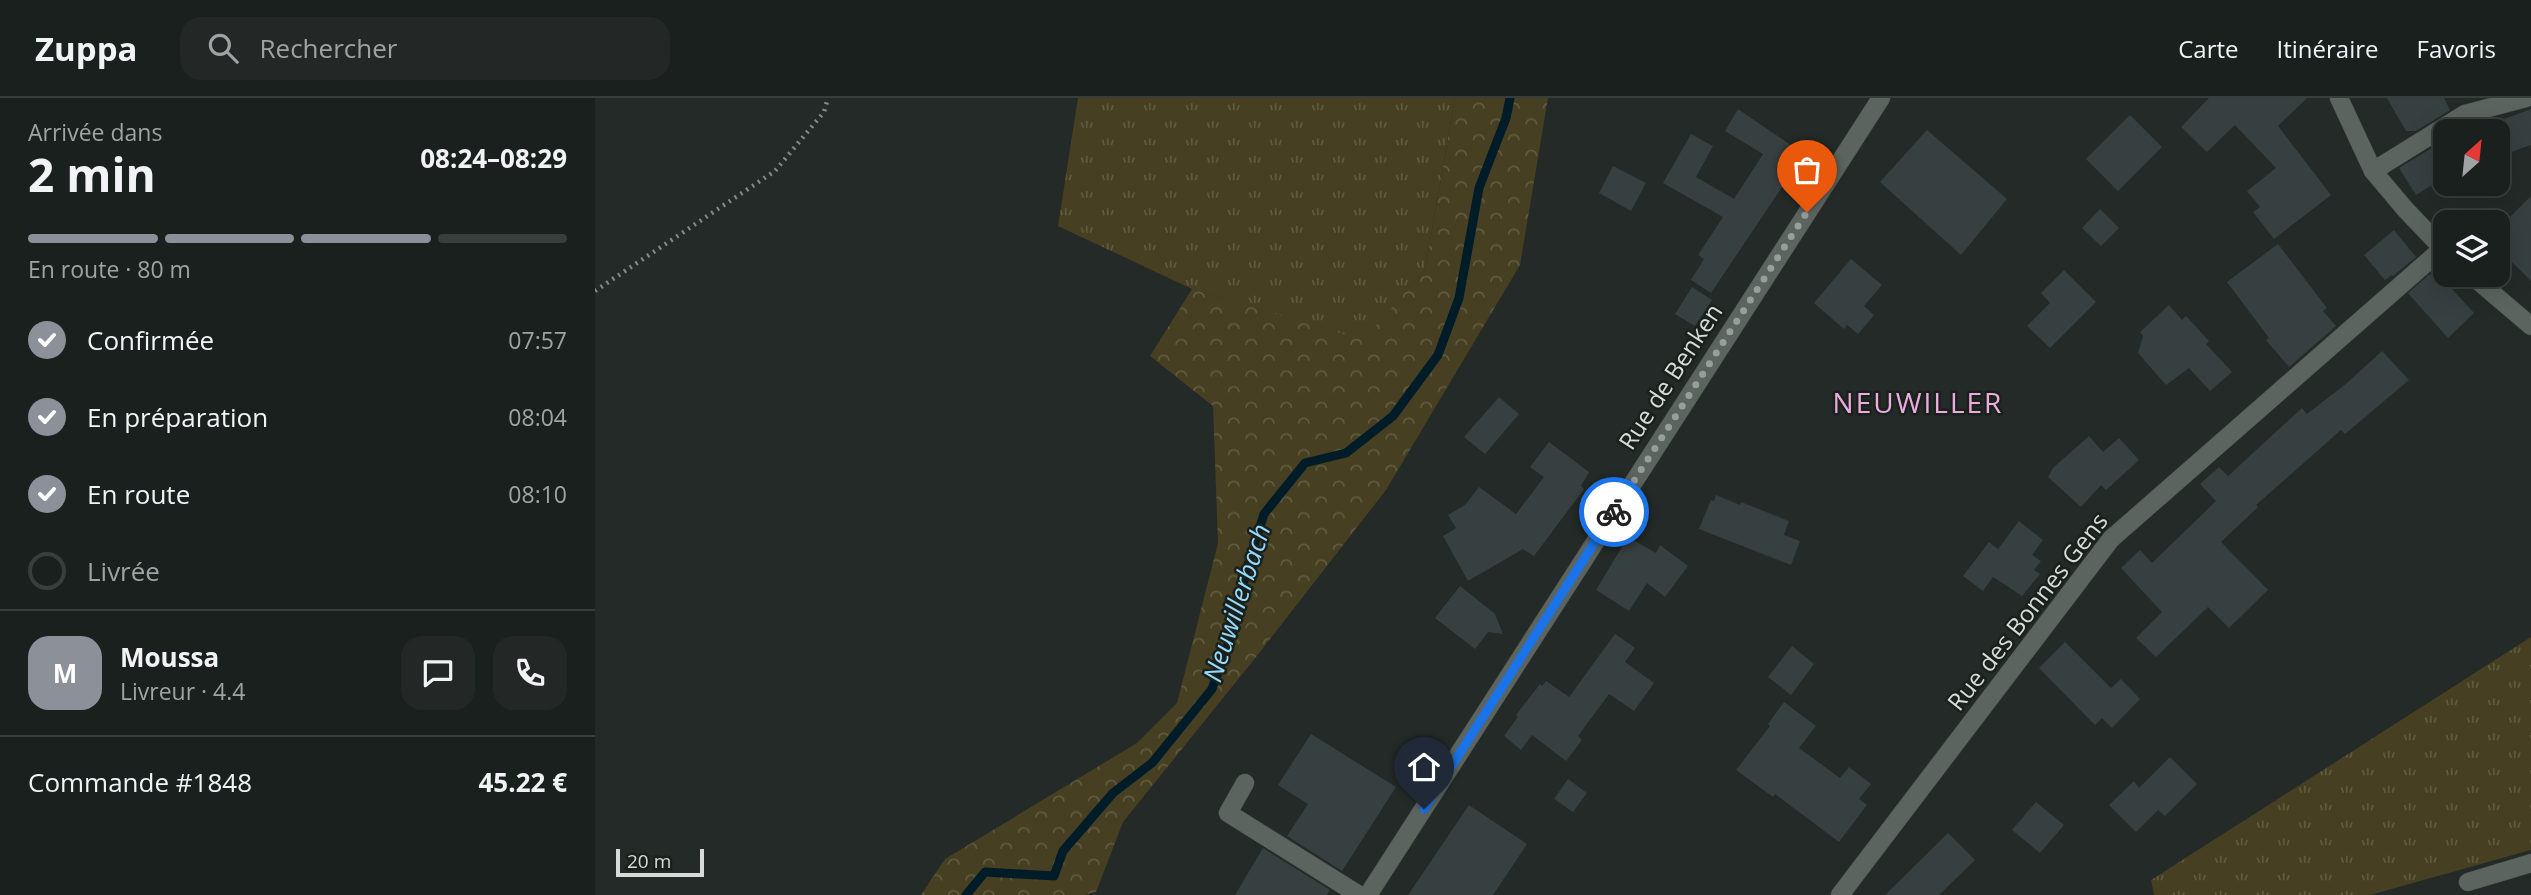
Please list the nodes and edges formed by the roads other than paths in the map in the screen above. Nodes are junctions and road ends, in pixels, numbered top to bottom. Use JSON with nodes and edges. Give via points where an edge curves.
{"nodes":[{"id":1,"x":1881,"y":98,"type":"edge"},
{"id":2,"x":2339,"y":98,"type":"edge"},
{"id":3,"x":2526,"y":98,"type":"edge"},
{"id":4,"x":2373,"y":171,"type":"junction"},
{"id":5,"x":2433,"y":238,"type":"edge"},
{"id":6,"x":2433,"y":260,"type":"edge"},
{"id":7,"x":2485,"y":287,"type":"edge"},
{"id":8,"x":2531,"y":326,"type":"edge"},
{"id":9,"x":1245,"y":783,"type":"dead end"},
{"id":10,"x":2531,"y":863,"type":"edge"},
{"id":11,"x":2468,"y":882,"type":"dead end"},
{"id":12,"x":1359,"y":895,"type":"edge"},
{"id":13,"x":1368,"y":895,"type":"edge"},
{"id":14,"x":1840,"y":895,"type":"edge"}],
"edges":[{"from":1,"to":13,"type":"street","name":"Rue de Benken"},
{"from":2,"to":4,"type":"street"},
{"from":3,"to":4,"type":"street","via":[[2465,114]]},
{"from":4,"to":5,"type":"street"},
{"from":6,"to":14,"type":"street","name":"Rue des Bonnes Gens","via":[[2111,539]]},
{"from":7,"to":8,"type":"street"},
{"from":9,"to":12,"type":"street","via":[[1228,813]]},
{"from":10,"to":11,"type":"street"}]}
